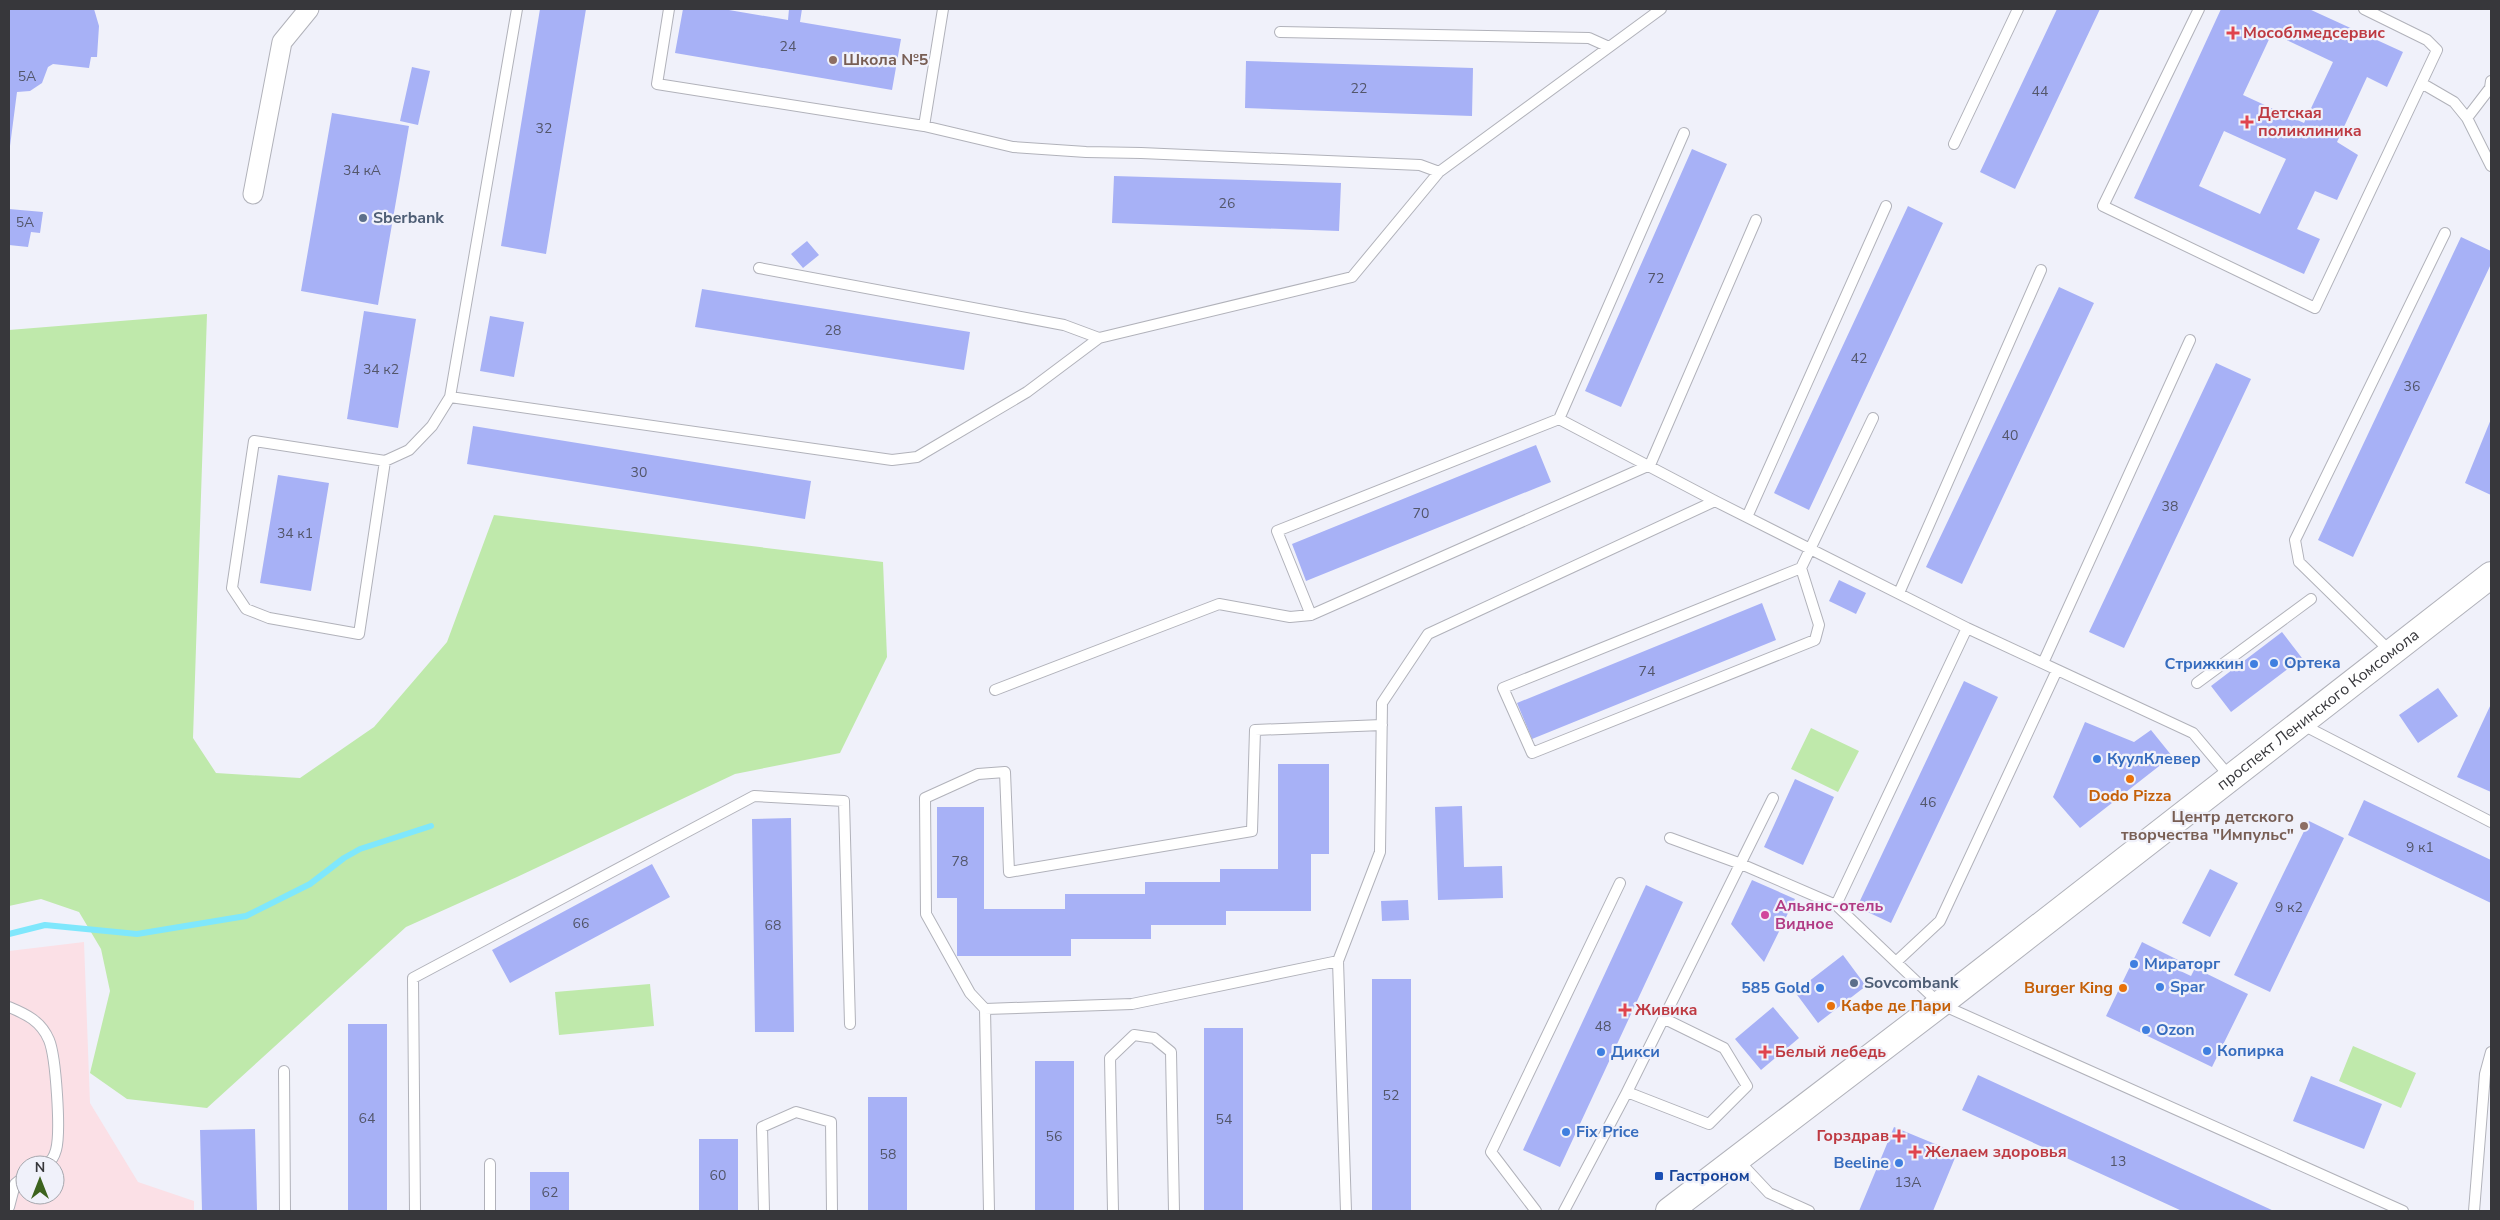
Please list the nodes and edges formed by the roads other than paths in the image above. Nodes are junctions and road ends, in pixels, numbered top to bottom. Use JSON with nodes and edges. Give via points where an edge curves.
{"nodes":[{"id":1,"x":310,"y":9,"type":"edge"},
{"id":2,"x":517,"y":9,"type":"edge"},
{"id":3,"x":670,"y":9,"type":"edge"},
{"id":4,"x":943,"y":9,"type":"edge"},
{"id":5,"x":1661,"y":9,"type":"edge"},
{"id":6,"x":2018,"y":9,"type":"edge"},
{"id":7,"x":2199,"y":9,"type":"edge"},
{"id":8,"x":2364,"y":9,"type":"edge"},
{"id":9,"x":1280,"y":32,"type":"dead end"},
{"id":10,"x":1608,"y":47,"type":"junction"},
{"id":11,"x":2491,"y":80,"type":"edge"},
{"id":12,"x":2423,"y":84,"type":"junction"},
{"id":13,"x":2467,"y":118,"type":"junction"},
{"id":14,"x":924,"y":126,"type":"junction"},
{"id":15,"x":1684,"y":133,"type":"dead end"},
{"id":16,"x":1954,"y":144,"type":"dead end"},
{"id":17,"x":2491,"y":166,"type":"edge"},
{"id":18,"x":1438,"y":172,"type":"junction"},
{"id":19,"x":253,"y":194,"type":"dead end"},
{"id":20,"x":1886,"y":206,"type":"dead end"},
{"id":21,"x":1756,"y":220,"type":"dead end"},
{"id":22,"x":2445,"y":233,"type":"dead end"},
{"id":23,"x":759,"y":268,"type":"dead end"},
{"id":24,"x":2041,"y":270,"type":"dead end"},
{"id":25,"x":1099,"y":338,"type":"junction"},
{"id":26,"x":2190,"y":340,"type":"dead end"},
{"id":27,"x":450,"y":397,"type":"junction"},
{"id":28,"x":1873,"y":418,"type":"dead end"},
{"id":29,"x":1559,"y":419,"type":"junction"},
{"id":30,"x":385,"y":461,"type":"junction"},
{"id":31,"x":1650,"y":465,"type":"junction"},
{"id":32,"x":1714,"y":500,"type":"junction"},
{"id":33,"x":1747,"y":517,"type":"junction"},
{"id":34,"x":1811,"y":549,"type":"junction"},
{"id":35,"x":1800,"y":568,"type":"junction"},
{"id":36,"x":2491,"y":575,"type":"edge"},
{"id":37,"x":1899,"y":593,"type":"junction"},
{"id":38,"x":2311,"y":599,"type":"dead end"},
{"id":39,"x":1311,"y":615,"type":"junction"},
{"id":40,"x":1967,"y":628,"type":"junction"},
{"id":41,"x":2392,"y":653,"type":"junction"},
{"id":42,"x":2043,"y":663,"type":"junction"},
{"id":43,"x":2057,"y":670,"type":"junction"},
{"id":44,"x":2197,"y":683,"type":"dead end"},
{"id":45,"x":995,"y":690,"type":"dead end"},
{"id":46,"x":2301,"y":723,"type":"junction"},
{"id":47,"x":1382,"y":725,"type":"junction"},
{"id":48,"x":2230,"y":777,"type":"junction"},
{"id":49,"x":1773,"y":798,"type":"dead end"},
{"id":50,"x":2491,"y":822,"type":"edge"},
{"id":51,"x":1670,"y":838,"type":"dead end"},
{"id":52,"x":1741,"y":864,"type":"junction"},
{"id":53,"x":1620,"y":883,"type":"dead end"},
{"id":54,"x":1836,"y":905,"type":"junction"},
{"id":55,"x":1338,"y":961,"type":"junction"},
{"id":56,"x":1896,"y":962,"type":"junction"},
{"id":57,"x":1940,"y":1004,"type":"junction"},
{"id":58,"x":9,"y":1007,"type":"edge"},
{"id":59,"x":985,"y":1009,"type":"junction"},
{"id":60,"x":1665,"y":1019,"type":"junction"},
{"id":61,"x":850,"y":1024,"type":"dead end"},
{"id":62,"x":2491,"y":1052,"type":"edge"},
{"id":63,"x":284,"y":1071,"type":"dead end"},
{"id":64,"x":1627,"y":1092,"type":"junction"},
{"id":65,"x":55,"y":1155,"type":"edge"},
{"id":66,"x":1738,"y":1160,"type":"junction"},
{"id":67,"x":490,"y":1164,"type":"dead end"},
{"id":68,"x":15,"y":1184,"type":"edge"},
{"id":69,"x":9,"y":1207,"type":"edge"},
{"id":70,"x":285,"y":1211,"type":"edge"},
{"id":71,"x":415,"y":1211,"type":"edge"},
{"id":72,"x":490,"y":1211,"type":"edge"},
{"id":73,"x":764,"y":1211,"type":"edge"},
{"id":74,"x":832,"y":1211,"type":"edge"},
{"id":75,"x":989,"y":1211,"type":"edge"},
{"id":76,"x":1113,"y":1211,"type":"edge"},
{"id":77,"x":1174,"y":1211,"type":"edge"},
{"id":78,"x":1346,"y":1211,"type":"edge"},
{"id":79,"x":1536,"y":1211,"type":"edge"},
{"id":80,"x":1564,"y":1211,"type":"edge"},
{"id":81,"x":1669,"y":1211,"type":"edge"},
{"id":82,"x":1809,"y":1211,"type":"edge"},
{"id":83,"x":2403,"y":1211,"type":"edge"},
{"id":84,"x":2474,"y":1211,"type":"edge"}],
"edges":[{"from":1,"to":19,"type":"street","via":[[282,42]]},
{"from":2,"to":27,"type":"lane"},
{"from":3,"to":14,"type":"lane","via":[[657,84]]},
{"from":4,"to":14,"type":"lane"},
{"from":5,"to":10,"type":"lane"},
{"from":6,"to":16,"type":"lane"},
{"from":7,"to":12,"type":"lane","via":[[2103,206],[2315,308]]},
{"from":8,"to":12,"type":"lane","via":[[2428,40],[2437,50]]},
{"from":9,"to":10,"type":"lane","via":[[1589,38]]},
{"from":10,"to":18,"type":"lane"},
{"from":11,"to":13,"type":"lane","via":[[2490,88]]},
{"from":12,"to":13,"type":"lane","via":[[2454,102]]},
{"from":13,"to":17,"type":"lane"},
{"from":14,"to":18,"type":"lane","via":[[1013,147],[1420,166]]},
{"from":15,"to":29,"type":"lane"},
{"from":18,"to":25,"type":"lane","via":[[1352,277]]},
{"from":20,"to":33,"type":"lane"},
{"from":21,"to":31,"type":"lane"},
{"from":22,"to":41,"type":"lane","via":[[2295,540],[2299,562]]},
{"from":23,"to":25,"type":"lane","via":[[1064,325]]},
{"from":24,"to":37,"type":"lane"},
{"from":25,"to":27,"type":"lane","via":[[1027,392],[917,457],[892,460]]},
{"from":26,"to":42,"type":"lane"},
{"from":27,"to":30,"type":"lane","via":[[432,426],[409,450]]},
{"from":28,"to":34,"type":"lane"},
{"from":29,"to":31,"type":"lane"},
{"from":29,"to":39,"type":"lane","via":[[1277,531]]},
{"from":30,"to":30,"type":"lane","via":[[254,441],[232,588],[246,610],[269,618],[359,634]]},
{"from":31,"to":32,"type":"lane"},
{"from":31,"to":39,"type":"lane"},
{"from":32,"to":33,"type":"lane"},
{"from":32,"to":47,"type":"lane","via":[[1428,634],[1382,703]]},
{"from":33,"to":34,"type":"lane"},
{"from":34,"to":35,"type":"lane"},
{"from":34,"to":37,"type":"lane"},
{"from":35,"to":35,"type":"lane","via":[[1503,688],[1532,752],[1815,640],[1819,625]]},
{"from":36,"to":41,"type":"main road","name":"проспект Ленинского Комсомола"},
{"from":37,"to":40,"type":"lane"},
{"from":38,"to":44,"type":"lane"},
{"from":39,"to":45,"type":"lane","via":[[1290,617],[1219,604]]},
{"from":40,"to":42,"type":"lane"},
{"from":40,"to":54,"type":"lane"},
{"from":41,"to":46,"type":"main road","name":"проспект Ленинского Комсомола"},
{"from":42,"to":43,"type":"lane"},
{"from":43,"to":48,"type":"lane","via":[[2193,733]]},
{"from":43,"to":56,"type":"lane","via":[[1940,921]]},
{"from":46,"to":48,"type":"main road","name":"проспект Ленинского Комсомола"},
{"from":46,"to":50,"type":"lane"},
{"from":47,"to":55,"type":"lane","via":[[1380,852]]},
{"from":47,"to":59,"type":"lane","via":[[1255,730],[1252,830],[1009,872],[1005,772],[978,774],[925,798],[926,914],[970,993]]},
{"from":48,"to":57,"type":"main road","name":"проспект Ленинского Комсомола"},
{"from":49,"to":52,"type":"lane"},
{"from":51,"to":52,"type":"lane"},
{"from":52,"to":54,"type":"lane"},
{"from":52,"to":60,"type":"lane"},
{"from":53,"to":79,"type":"lane","via":[[1491,1152]]},
{"from":54,"to":56,"type":"lane"},
{"from":55,"to":59,"type":"lane","via":[[1132,1004]]},
{"from":55,"to":78,"type":"lane"},
{"from":56,"to":57,"type":"lane"},
{"from":57,"to":66,"type":"main road","name":"проспект Ленинского Комсомола"},
{"from":57,"to":83,"type":"lane"},
{"from":58,"to":65,"type":"lane","via":[[32,1016],[48,1039],[56,1081]]},
{"from":59,"to":75,"type":"lane"},
{"from":60,"to":64,"type":"lane"},
{"from":60,"to":64,"type":"lane","via":[[1724,1048],[1747,1086],[1709,1124]]},
{"from":61,"to":71,"type":"lane","via":[[844,801],[754,796],[413,978]]},
{"from":62,"to":84,"type":"lane","via":[[2485,1074]]},
{"from":63,"to":70,"type":"lane"},
{"from":64,"to":80,"type":"lane"},
{"from":66,"to":81,"type":"main road","name":"проспект Ленинского Комсомола"},
{"from":66,"to":82,"type":"lane","via":[[1769,1192]]},
{"from":67,"to":72,"type":"lane"},
{"from":68,"to":69,"type":"lane"},
{"from":73,"to":74,"type":"lane","via":[[762,1127],[796,1112],[831,1122]]},
{"from":76,"to":77,"type":"lane","via":[[1110,1058],[1134,1036],[1154,1038],[1171,1052]]}]}
